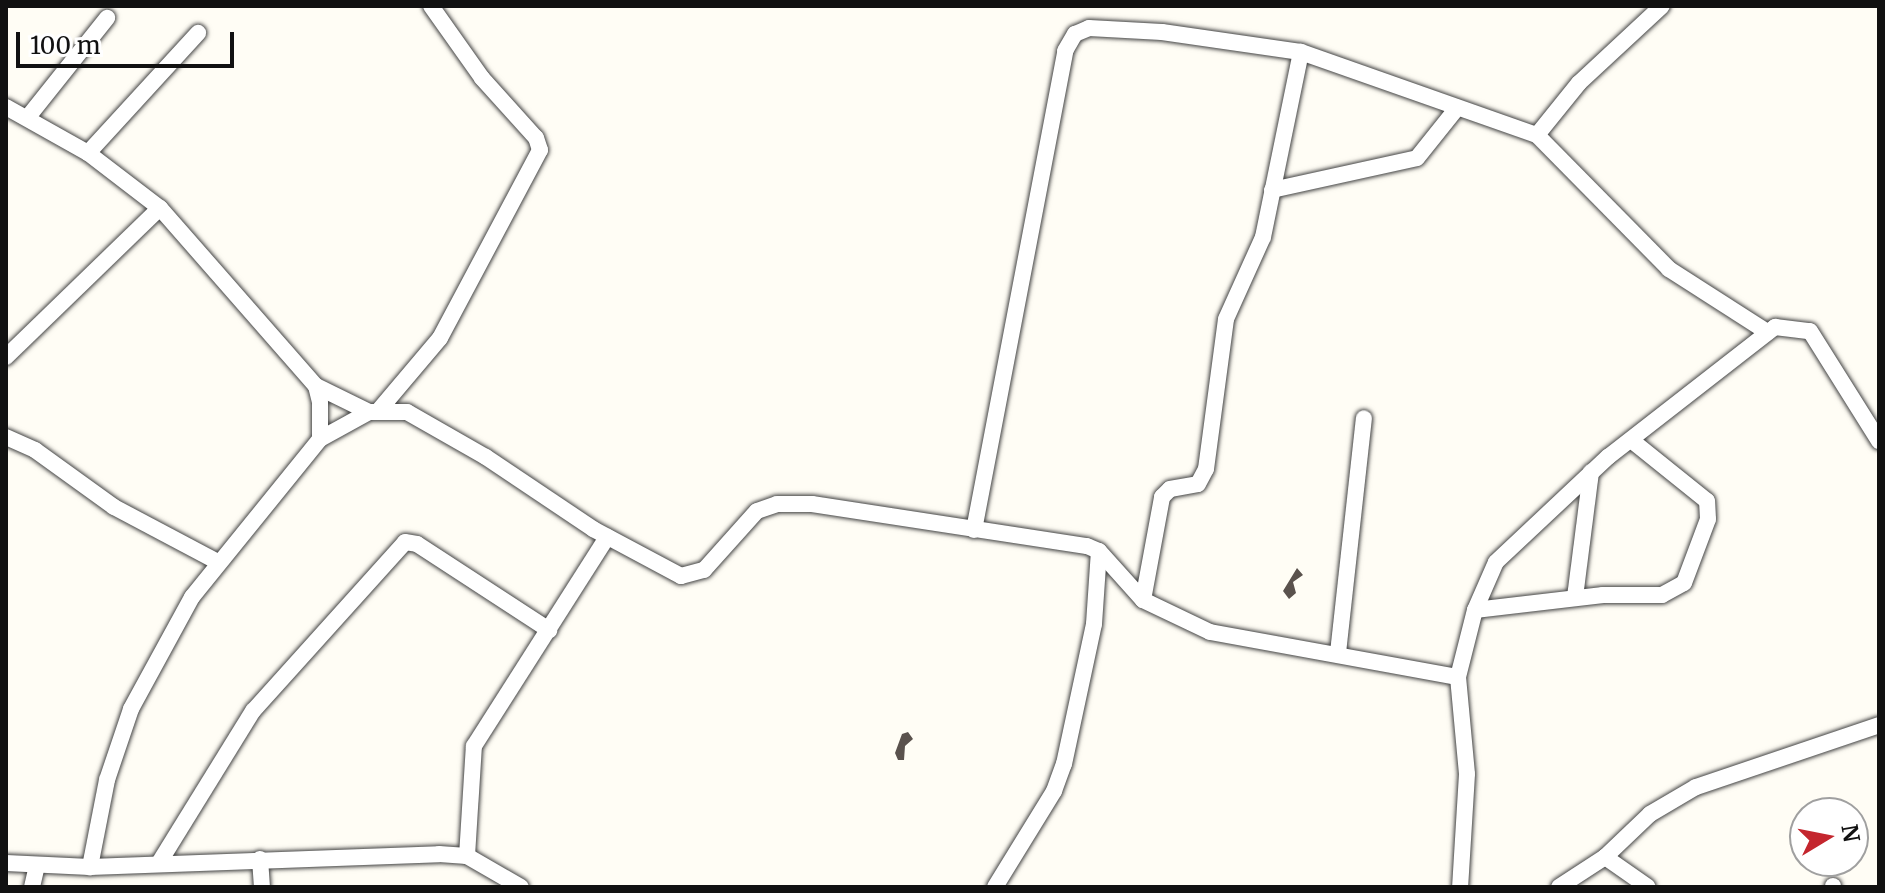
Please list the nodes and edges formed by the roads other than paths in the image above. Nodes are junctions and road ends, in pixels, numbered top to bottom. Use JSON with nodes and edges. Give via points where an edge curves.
{"nodes":[{"id":1,"x":431,"y":6,"type":"edge"},
{"id":2,"x":1662,"y":6,"type":"edge"},
{"id":3,"x":107,"y":18,"type":"dead end"},
{"id":4,"x":198,"y":33,"type":"dead end"},
{"id":5,"x":1301,"y":52,"type":"junction"},
{"id":6,"x":6,"y":107,"type":"edge"},
{"id":7,"x":1457,"y":108,"type":"junction"},
{"id":8,"x":28,"y":117,"type":"junction"},
{"id":9,"x":1537,"y":135,"type":"junction"},
{"id":10,"x":88,"y":153,"type":"junction"},
{"id":11,"x":1272,"y":190,"type":"junction"},
{"id":12,"x":160,"y":208,"type":"junction"},
{"id":13,"x":1767,"y":332,"type":"junction"},
{"id":14,"x":6,"y":357,"type":"edge"},
{"id":15,"x":316,"y":386,"type":"junction"},
{"id":16,"x":374,"y":410,"type":"junction"},
{"id":17,"x":1364,"y":418,"type":"dead end"},
{"id":18,"x":6,"y":437,"type":"edge"},
{"id":19,"x":320,"y":439,"type":"junction"},
{"id":20,"x":1631,"y":440,"type":"junction"},
{"id":21,"x":1879,"y":441,"type":"edge"},
{"id":22,"x":1591,"y":472,"type":"junction"},
{"id":23,"x":974,"y":530,"type":"junction"},
{"id":24,"x":607,"y":537,"type":"junction"},
{"id":25,"x":1099,"y":551,"type":"junction"},
{"id":26,"x":218,"y":562,"type":"junction"},
{"id":27,"x":1575,"y":597,"type":"junction"},
{"id":28,"x":1143,"y":600,"type":"junction"},
{"id":29,"x":1475,"y":610,"type":"junction"},
{"id":30,"x":549,"y":630,"type":"junction"},
{"id":31,"x":1338,"y":653,"type":"junction"},
{"id":32,"x":1458,"y":677,"type":"junction"},
{"id":33,"x":1879,"y":725,"type":"edge"},
{"id":34,"x":467,"y":856,"type":"junction"},
{"id":35,"x":1605,"y":857,"type":"junction"},
{"id":36,"x":260,"y":859,"type":"junction"},
{"id":37,"x":6,"y":863,"type":"edge"},
{"id":38,"x":159,"y":863,"type":"junction"},
{"id":39,"x":37,"y":866,"type":"junction"},
{"id":40,"x":90,"y":867,"type":"junction"},
{"id":41,"x":32,"y":887,"type":"edge"},
{"id":42,"x":262,"y":887,"type":"edge"},
{"id":43,"x":521,"y":887,"type":"edge"},
{"id":44,"x":995,"y":887,"type":"edge"},
{"id":45,"x":1460,"y":887,"type":"edge"},
{"id":46,"x":1559,"y":887,"type":"edge"},
{"id":47,"x":1648,"y":887,"type":"edge"}],
"edges":[{"from":1,"to":16,"type":"street","via":[[482,78],[536,138],[540,150],[440,338]]},
{"from":2,"to":9,"type":"street","via":[[1579,83]]},
{"from":3,"to":8,"type":"street"},
{"from":4,"to":10,"type":"street"},
{"from":5,"to":7,"type":"street"},
{"from":5,"to":11,"type":"street"},
{"from":5,"to":23,"type":"street","via":[[1162,32],[1089,28],[1070,40]]},
{"from":6,"to":8,"type":"street"},
{"from":7,"to":9,"type":"street"},
{"from":7,"to":11,"type":"street","via":[[1417,158]]},
{"from":8,"to":10,"type":"street"},
{"from":9,"to":13,"type":"street","via":[[1669,269]]},
{"from":10,"to":12,"type":"street"},
{"from":11,"to":28,"type":"street","via":[[1263,237],[1226,319],[1206,469],[1198,484],[1164,494]]},
{"from":12,"to":14,"type":"street"},
{"from":12,"to":15,"type":"street"},
{"from":13,"to":20,"type":"street"},
{"from":13,"to":21,"type":"street","via":[[1790,325],[1810,331]]},
{"from":15,"to":16,"type":"street"},
{"from":15,"to":19,"type":"street"},
{"from":16,"to":19,"type":"street"},
{"from":16,"to":24,"type":"street","via":[[407,412]]},
{"from":17,"to":31,"type":"street"},
{"from":18,"to":26,"type":"street","via":[[35,450],[114,507]]},
{"from":19,"to":26,"type":"street"},
{"from":20,"to":22,"type":"street"},
{"from":20,"to":27,"type":"street","via":[[1705,498],[1708,519],[1684,583],[1674,591]]},
{"from":22,"to":27,"type":"street"},
{"from":22,"to":29,"type":"street","via":[[1496,562]]},
{"from":23,"to":24,"type":"street","via":[[812,504],[777,504],[757,511],[704,570],[691,577],[670,572]]},
{"from":23,"to":25,"type":"street"},
{"from":24,"to":30,"type":"street"},
{"from":25,"to":28,"type":"street"},
{"from":25,"to":44,"type":"street","via":[[1094,624],[1064,764],[1054,791]]},
{"from":26,"to":40,"type":"street","via":[[192,597],[116,744]]},
{"from":27,"to":29,"type":"street"},
{"from":28,"to":31,"type":"street","via":[[1210,632]]},
{"from":29,"to":32,"type":"street"},
{"from":30,"to":34,"type":"street","via":[[474,746]]},
{"from":30,"to":38,"type":"street","via":[[417,544],[405,542],[253,711]]},
{"from":31,"to":32,"type":"street"},
{"from":32,"to":45,"type":"street","via":[[1468,786]]},
{"from":33,"to":35,"type":"street","via":[[1696,787],[1650,814]]},
{"from":34,"to":36,"type":"street"},
{"from":34,"to":43,"type":"street"},
{"from":35,"to":46,"type":"street"},
{"from":35,"to":47,"type":"street"},
{"from":36,"to":38,"type":"street"},
{"from":36,"to":42,"type":"street"},
{"from":37,"to":39,"type":"street"},
{"from":38,"to":40,"type":"street"},
{"from":39,"to":40,"type":"street"},
{"from":39,"to":41,"type":"street"}]}
